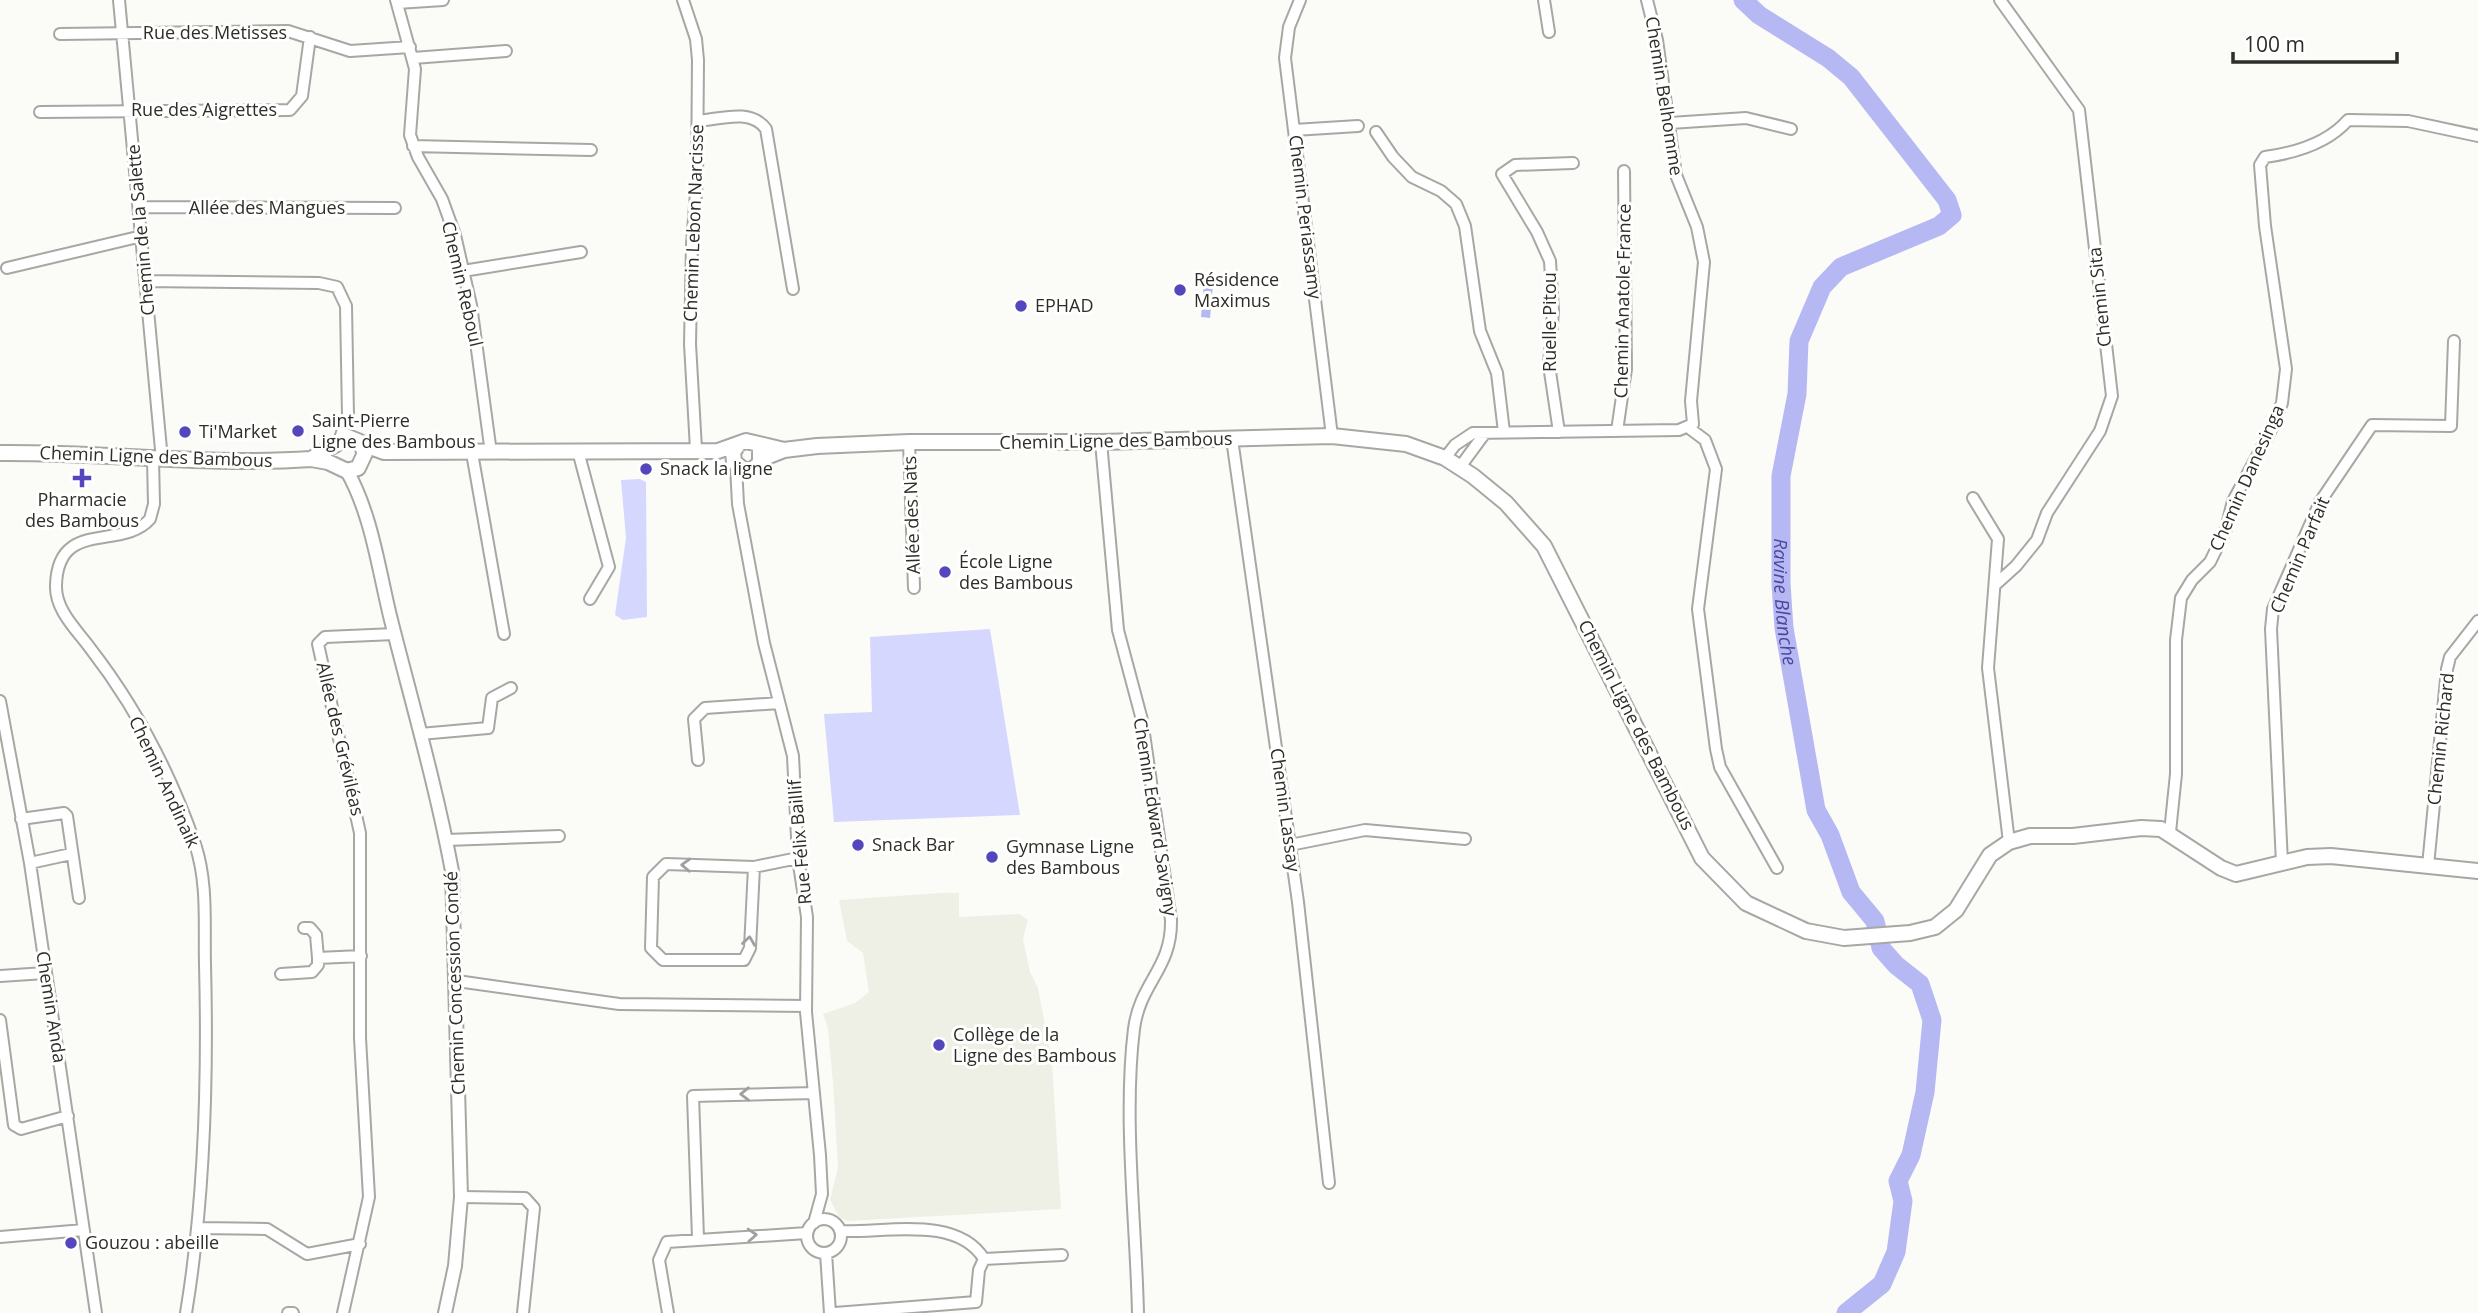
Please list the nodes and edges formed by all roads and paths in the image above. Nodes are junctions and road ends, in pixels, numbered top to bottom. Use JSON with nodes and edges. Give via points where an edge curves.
{"nodes":[{"id":1,"x":119,"y":0,"type":"edge"},
{"id":2,"x":443,"y":0,"type":"edge"},
{"id":3,"x":683,"y":0,"type":"edge"},
{"id":4,"x":1300,"y":0,"type":"edge"},
{"id":5,"x":1544,"y":0,"type":"edge"},
{"id":6,"x":1647,"y":0,"type":"edge"},
{"id":7,"x":2000,"y":0,"type":"edge"},
{"id":8,"x":397,"y":2,"type":"edge"},
{"id":9,"x":1549,"y":32,"type":"dead end"},
{"id":10,"x":123,"y":33,"type":"junction"},
{"id":11,"x":60,"y":34,"type":"dead end"},
{"id":12,"x":310,"y":37,"type":"junction"},
{"id":13,"x":506,"y":51,"type":"dead end"},
{"id":14,"x":411,"y":52,"type":"junction"},
{"id":15,"x":130,"y":111,"type":"junction"},
{"id":16,"x":40,"y":112,"type":"dead end"},
{"id":17,"x":698,"y":121,"type":"junction"},
{"id":18,"x":1670,"y":123,"type":"junction"},
{"id":19,"x":1358,"y":126,"type":"dead end"},
{"id":20,"x":1791,"y":129,"type":"dead end"},
{"id":21,"x":1294,"y":130,"type":"junction"},
{"id":22,"x":1376,"y":132,"type":"dead end"},
{"id":23,"x":2478,"y":136,"type":"edge"},
{"id":24,"x":413,"y":146,"type":"junction"},
{"id":25,"x":591,"y":150,"type":"dead end"},
{"id":26,"x":1573,"y":163,"type":"dead end"},
{"id":27,"x":1624,"y":171,"type":"dead end"},
{"id":28,"x":140,"y":207,"type":"junction"},
{"id":29,"x":395,"y":208,"type":"dead end"},
{"id":30,"x":142,"y":236,"type":"junction"},
{"id":31,"x":581,"y":252,"type":"dead end"},
{"id":32,"x":7,"y":268,"type":"dead end"},
{"id":33,"x":463,"y":271,"type":"junction"},
{"id":34,"x":145,"y":281,"type":"junction"},
{"id":35,"x":793,"y":289,"type":"dead end"},
{"id":36,"x":2454,"y":341,"type":"dead end"},
{"id":37,"x":348,"y":416,"type":"junction"},
{"id":38,"x":1684,"y":429,"type":"junction"},
{"id":39,"x":1617,"y":431,"type":"junction"},
{"id":40,"x":1504,"y":432,"type":"junction"},
{"id":41,"x":1559,"y":432,"type":"junction"},
{"id":42,"x":1485,"y":433,"type":"junction"},
{"id":43,"x":1332,"y":436,"type":"junction"},
{"id":44,"x":1232,"y":439,"type":"junction"},
{"id":45,"x":359,"y":442,"type":"junction"},
{"id":46,"x":909,"y":442,"type":"junction"},
{"id":47,"x":1101,"y":442,"type":"junction"},
{"id":48,"x":337,"y":443,"type":"junction"},
{"id":49,"x":755,"y":443,"type":"junction"},
{"id":50,"x":738,"y":445,"type":"junction"},
{"id":51,"x":696,"y":449,"type":"junction"},
{"id":52,"x":784,"y":450,"type":"junction"},
{"id":53,"x":578,"y":451,"type":"junction"},
{"id":54,"x":718,"y":451,"type":"junction"},
{"id":55,"x":384,"y":452,"type":"junction"},
{"id":56,"x":0,"y":453,"type":"edge"},
{"id":57,"x":472,"y":453,"type":"junction"},
{"id":58,"x":491,"y":453,"type":"junction"},
{"id":59,"x":311,"y":458,"type":"junction"},
{"id":60,"x":1445,"y":458,"type":"junction"},
{"id":61,"x":158,"y":460,"type":"junction"},
{"id":62,"x":735,"y":464,"type":"junction"},
{"id":63,"x":757,"y":464,"type":"junction"},
{"id":64,"x":351,"y":467,"type":"junction"},
{"id":65,"x":1460,"y":467,"type":"junction"},
{"id":66,"x":739,"y":495,"type":"junction"},
{"id":67,"x":1973,"y":498,"type":"dead end"},
{"id":68,"x":1996,"y":584,"type":"junction"},
{"id":69,"x":914,"y":588,"type":"dead end"},
{"id":70,"x":590,"y":599,"type":"dead end"},
{"id":71,"x":2478,"y":621,"type":"edge"},
{"id":72,"x":395,"y":634,"type":"junction"},
{"id":73,"x":504,"y":634,"type":"dead end"},
{"id":74,"x":511,"y":688,"type":"dead end"},
{"id":75,"x":0,"y":702,"type":"edge"},
{"id":76,"x":779,"y":703,"type":"junction"},
{"id":77,"x":420,"y":734,"type":"junction"},
{"id":78,"x":698,"y":760,"type":"dead end"},
{"id":79,"x":21,"y":819,"type":"junction"},
{"id":80,"x":2170,"y":832,"type":"junction"},
{"id":81,"x":559,"y":836,"type":"dead end"},
{"id":82,"x":1465,"y":839,"type":"dead end"},
{"id":83,"x":446,"y":840,"type":"junction"},
{"id":84,"x":2009,"y":842,"type":"junction"},
{"id":85,"x":1290,"y":845,"type":"junction"},
{"id":86,"x":71,"y":854,"type":"junction"},
{"id":87,"x":798,"y":858,"type":"junction"},
{"id":88,"x":30,"y":863,"type":"junction"},
{"id":89,"x":2282,"y":863,"type":"junction"},
{"id":90,"x":2428,"y":866,"type":"junction"},
{"id":91,"x":754,"y":867,"type":"junction"},
{"id":92,"x":1777,"y":868,"type":"dead end"},
{"id":93,"x":2478,"y":871,"type":"edge"},
{"id":94,"x":79,"y":898,"type":"dead end"},
{"id":95,"x":304,"y":928,"type":"dead end"},
{"id":96,"x":361,"y":956,"type":"junction"},
{"id":97,"x":317,"y":958,"type":"junction"},
{"id":98,"x":45,"y":973,"type":"junction"},
{"id":99,"x":281,"y":974,"type":"dead end"},
{"id":100,"x":0,"y":976,"type":"edge"},
{"id":101,"x":457,"y":981,"type":"junction"},
{"id":102,"x":806,"y":1006,"type":"junction"},
{"id":103,"x":0,"y":1020,"type":"edge"},
{"id":104,"x":814,"y":1093,"type":"junction"},
{"id":105,"x":68,"y":1116,"type":"junction"},
{"id":106,"x":1329,"y":1182,"type":"dead end"},
{"id":107,"x":822,"y":1194,"type":"junction"},
{"id":108,"x":461,"y":1196,"type":"junction"},
{"id":109,"x":832,"y":1220,"type":"junction"},
{"id":110,"x":814,"y":1223,"type":"junction"},
{"id":111,"x":198,"y":1228,"type":"junction"},
{"id":112,"x":84,"y":1230,"type":"junction"},
{"id":113,"x":841,"y":1231,"type":"junction"},
{"id":114,"x":807,"y":1233,"type":"junction"},
{"id":115,"x":0,"y":1237,"type":"edge"},
{"id":116,"x":698,"y":1238,"type":"junction"},
{"id":117,"x":360,"y":1244,"type":"junction"},
{"id":118,"x":826,"y":1253,"type":"junction"},
{"id":119,"x":1062,"y":1255,"type":"dead end"},
{"id":120,"x":984,"y":1259,"type":"junction"},
{"id":121,"x":96,"y":1313,"type":"edge"},
{"id":122,"x":187,"y":1313,"type":"edge"},
{"id":123,"x":343,"y":1313,"type":"edge"},
{"id":124,"x":445,"y":1313,"type":"edge"},
{"id":125,"x":523,"y":1313,"type":"edge"},
{"id":126,"x":667,"y":1313,"type":"edge"},
{"id":127,"x":833,"y":1313,"type":"edge"},
{"id":128,"x":1138,"y":1313,"type":"edge"}],
"edges":[{"from":1,"to":10,"type":"street","name":"Chemin de la Salette"},
{"from":2,"to":8,"type":"street"},
{"from":3,"to":17,"type":"street","name":"Chemin Lebon Narcisse","via":[[697,49]]},
{"from":4,"to":21,"type":"street","name":"Chemin Periassamy","via":[[1285,42]]},
{"from":5,"to":9,"type":"street"},
{"from":6,"to":18,"type":"street","name":"Chemin Belhomme"},
{"from":7,"to":68,"type":"street","name":"Chemin Sita","via":[[2079,110],[2112,396],[2100,431],[2047,513],[2037,540]]},
{"from":8,"to":14,"type":"street","name":"Chemin Reboul"},
{"from":10,"to":11,"type":"street","name":"Rue des Metisses"},
{"from":10,"to":12,"type":"street","name":"Rue des Metisses","via":[[288,31]]},
{"from":10,"to":15,"type":"street","name":"Chemin de la Salette"},
{"from":12,"to":14,"type":"street","name":"Rue des Metisses","via":[[350,51]]},
{"from":12,"to":15,"type":"street","name":"Rue des Aigrettes","via":[[302,96],[290,110]]},
{"from":13,"to":14,"type":"street","name":"Rue des Metisses"},
{"from":14,"to":24,"type":"street","name":"Chemin Reboul","via":[[415,74],[409,122]]},
{"from":15,"to":16,"type":"street","name":"Rue des Aigrettes"},
{"from":15,"to":28,"type":"street","name":"Chemin de la Salette"},
{"from":17,"to":35,"type":"street","via":[[750,116],[766,129]]},
{"from":17,"to":51,"type":"street","name":"Chemin Lebon Narcisse","via":[[690,344]]},
{"from":18,"to":20,"type":"street","via":[[1746,118]]},
{"from":18,"to":38,"type":"street","name":"Chemin Belhomme","via":[[1675,175],[1697,228],[1704,262],[1691,401],[1693,424]]},
{"from":19,"to":21,"type":"street"},
{"from":21,"to":43,"type":"street","name":"Chemin Periassamy"},
{"from":22,"to":40,"type":"street","via":[[1412,177],[1456,204],[1465,226],[1480,331],[1497,373]]},
{"from":23,"to":80,"type":"street","name":"Chemin Danesinga","via":[[2408,121],[2348,120],[2339,131],[2313,144],[2265,157],[2260,165],[2286,369],[2281,403],[2233,502],[2226,528],[2210,562],[2181,598]]},
{"from":24,"to":25,"type":"street"},
{"from":24,"to":33,"type":"street","name":"Chemin Reboul","via":[[442,199]]},
{"from":26,"to":41,"type":"street","name":"Ruelle Pitou","via":[[1515,165],[1502,174],[1550,261],[1549,365]]},
{"from":27,"to":39,"type":"street","name":"Chemin Anatole France","via":[[1626,369]]},
{"from":28,"to":29,"type":"street","name":"Allée des Mangues"},
{"from":28,"to":30,"type":"street","name":"Chemin de la Salette"},
{"from":30,"to":32,"type":"street"},
{"from":30,"to":34,"type":"street","name":"Chemin de la Salette"},
{"from":31,"to":33,"type":"street"},
{"from":33,"to":58,"type":"street","name":"Chemin Reboul"},
{"from":34,"to":37,"type":"street","via":[[319,282],[337,287],[346,306]]},
{"from":34,"to":61,"type":"street","name":"Chemin de la Salette"},
{"from":36,"to":89,"type":"street","name":"Chemin Parfait","via":[[2451,426],[2372,425],[2320,502],[2273,609]]},
{"from":37,"to":45,"type":"street"},
{"from":37,"to":48,"type":"street"},
{"from":38,"to":39,"type":"street"},
{"from":38,"to":92,"type":"street","via":[[1705,440],[1716,469],[1698,609],[1718,758]]},
{"from":39,"to":41,"type":"street"},
{"from":40,"to":41,"type":"street"},
{"from":40,"to":42,"type":"street"},
{"from":42,"to":60,"type":"street","via":[[1464,437]]},
{"from":42,"to":65,"type":"street"},
{"from":43,"to":44,"type":"main road","name":"Chemin Ligne des Bambous"},
{"from":43,"to":60,"type":"main road","name":"Chemin Ligne des Bambous","via":[[1406,444]]},
{"from":44,"to":47,"type":"main road","name":"Chemin Ligne des Bambous"},
{"from":44,"to":85,"type":"street","name":"Chemin Lassay"},
{"from":45,"to":48,"type":"main road","via":[[348,438]]},
{"from":45,"to":55,"type":"main road"},
{"from":45,"to":64,"type":"main road","via":[[365,453]]},
{"from":46,"to":47,"type":"main road","name":"Chemin Ligne des Bambous"},
{"from":46,"to":52,"type":"main road","name":"Chemin Ligne des Bambous"},
{"from":46,"to":69,"type":"street","name":"Allée des Nats"},
{"from":47,"to":128,"type":"street","name":"Chemin Edward Savigny","via":[[1118,630],[1142,720],[1171,920],[1171,946],[1139,1003],[1131,1054]]},
{"from":48,"to":59,"type":"main road","name":"Chemin Ligne des Bambous"},
{"from":48,"to":64,"type":"main road","via":[[332,455]]},
{"from":49,"to":50,"type":"main road"},
{"from":49,"to":52,"type":"main road","name":"Chemin Ligne des Bambous"},
{"from":49,"to":63,"type":"main road","via":[[761,450]]},
{"from":50,"to":54,"type":"main road"},
{"from":50,"to":62,"type":"main road","via":[[733,452]]},
{"from":51,"to":53,"type":"main road"},
{"from":51,"to":54,"type":"main road"},
{"from":52,"to":63,"type":"main road","name":"Chemin Ligne des Bambous"},
{"from":53,"to":58,"type":"main road"},
{"from":53,"to":70,"type":"street","via":[[609,567]]},
{"from":54,"to":62,"type":"main road"},
{"from":55,"to":57,"type":"main road"},
{"from":55,"to":64,"type":"main road"},
{"from":56,"to":61,"type":"main road","name":"Chemin Ligne des Bambous"},
{"from":57,"to":58,"type":"main road"},
{"from":57,"to":73,"type":"street"},
{"from":59,"to":61,"type":"main road","name":"Chemin Ligne des Bambous"},
{"from":59,"to":64,"type":"main road","name":"Chemin Ligne des Bambous"},
{"from":60,"to":65,"type":"main road","name":"Chemin Ligne des Bambous"},
{"from":61,"to":111,"type":"street","name":"Chemin Andinaik","via":[[150,519],[133,530],[73,545],[57,571],[55,587],[65,616],[112,677],[145,733],[202,870],[206,1063]]},
{"from":62,"to":63,"type":"main road","via":[[745,471]]},
{"from":62,"to":66,"type":"street","name":"Rue Félix Baillif"},
{"from":63,"to":66,"type":"street"},
{"from":64,"to":72,"type":"street","name":"Chemin Concession Condé"},
{"from":65,"to":84,"type":"main road","name":"Chemin Ligne des Bambous","via":[[1506,503],[1550,555],[1702,858],[1746,903],[1806,932],[1844,938],[1910,933],[1935,927],[1950,916],[1990,855]]},
{"from":66,"to":76,"type":"street","name":"Rue Félix Baillif"},
{"from":67,"to":68,"type":"street","via":[[1998,539]]},
{"from":68,"to":84,"type":"street","via":[[1988,668]]},
{"from":71,"to":90,"type":"street","name":"Chemin Richard","via":[[2450,657],[2447,669]]},
{"from":72,"to":77,"type":"street","name":"Chemin Concession Condé"},
{"from":72,"to":96,"type":"street","name":"Allée des Gréviléas","via":[[326,637],[318,644],[338,745],[359,815]]},
{"from":74,"to":77,"type":"street","via":[[492,698],[488,728]]},
{"from":75,"to":79,"type":"street","name":"Chemin Anda"},
{"from":76,"to":78,"type":"street","via":[[705,708],[697,713]]},
{"from":76,"to":87,"type":"street","name":"Rue Félix Baillif","via":[[793,756]]},
{"from":77,"to":83,"type":"street","name":"Chemin Concession Condé"},
{"from":79,"to":86,"type":"street","via":[[64,813]]},
{"from":79,"to":88,"type":"street","name":"Chemin Anda"},
{"from":80,"to":84,"type":"main road","via":[[2141,828],[2049,834]]},
{"from":80,"to":89,"type":"main road","via":[[2236,874]]},
{"from":81,"to":83,"type":"street"},
{"from":82,"to":85,"type":"street","via":[[1365,830]]},
{"from":83,"to":101,"type":"street","name":"Chemin Concession Condé","via":[[452,871]]},
{"from":85,"to":106,"type":"street","name":"Chemin Lassay"},
{"from":86,"to":88,"type":"street"},
{"from":86,"to":94,"type":"street"},
{"from":87,"to":91,"type":"street"},
{"from":87,"to":102,"type":"street","name":"Rue Félix Baillif","via":[[807,917]]},
{"from":88,"to":98,"type":"street","name":"Chemin Anda"},
{"from":89,"to":90,"type":"main road","via":[[2331,856]]},
{"from":90,"to":93,"type":"main road"},
{"from":91,"to":91,"type":"street","one_way":true,"via":[[666,864],[653,877],[650,948],[663,960],[744,960],[750,948]]},
{"from":95,"to":97,"type":"street","via":[[316,935]]},
{"from":96,"to":97,"type":"street"},
{"from":96,"to":117,"type":"street","name":"Allée des Gréviléas","via":[[360,1038],[369,1185]]},
{"from":97,"to":99,"type":"street","via":[[312,972]]},
{"from":98,"to":100,"type":"street"},
{"from":98,"to":105,"type":"street","name":"Chemin Anda"},
{"from":101,"to":102,"type":"street","via":[[619,1004]]},
{"from":101,"to":108,"type":"street","name":"Chemin Concession Condé"},
{"from":102,"to":104,"type":"street","name":"Rue Félix Baillif"},
{"from":103,"to":105,"type":"street","via":[[14,1125],[20,1129]]},
{"from":104,"to":107,"type":"street","name":"Rue Félix Baillif"},
{"from":104,"to":116,"type":"street","one_way":true,"via":[[693,1096]]},
{"from":105,"to":112,"type":"street","name":"Chemin Anda"},
{"from":107,"to":109,"type":"street","name":"Rue Félix Baillif"},
{"from":107,"to":110,"type":"street","name":"Rue Félix Baillif"},
{"from":108,"to":124,"type":"street","name":"Chemin Concession Condé","via":[[455,1266]]},
{"from":108,"to":125,"type":"street","via":[[525,1198],[532,1203]]},
{"from":109,"to":110,"type":"street"},
{"from":109,"to":113,"type":"street"},
{"from":110,"to":114,"type":"street"},
{"from":111,"to":117,"type":"street","via":[[267,1229],[307,1254]]},
{"from":111,"to":122,"type":"street","name":"Chemin Andinaik"},
{"from":112,"to":115,"type":"street"},
{"from":112,"to":121,"type":"street","name":"Chemin Anda"},
{"from":113,"to":118,"type":"street","via":[[839,1244]]},
{"from":113,"to":120,"type":"street","via":[[940,1231],[977,1248]]},
{"from":116,"to":114,"type":"street","one_way":true},
{"from":114,"to":118,"type":"street","via":[[812,1247]]},
{"from":116,"to":126,"type":"street","via":[[667,1242],[659,1261]]},
{"from":117,"to":123,"type":"street","name":"Allée des Gréviléas"},
{"from":118,"to":127,"type":"street"},
{"from":119,"to":120,"type":"street"},
{"from":120,"to":127,"type":"street","via":[[976,1302]]}]}
